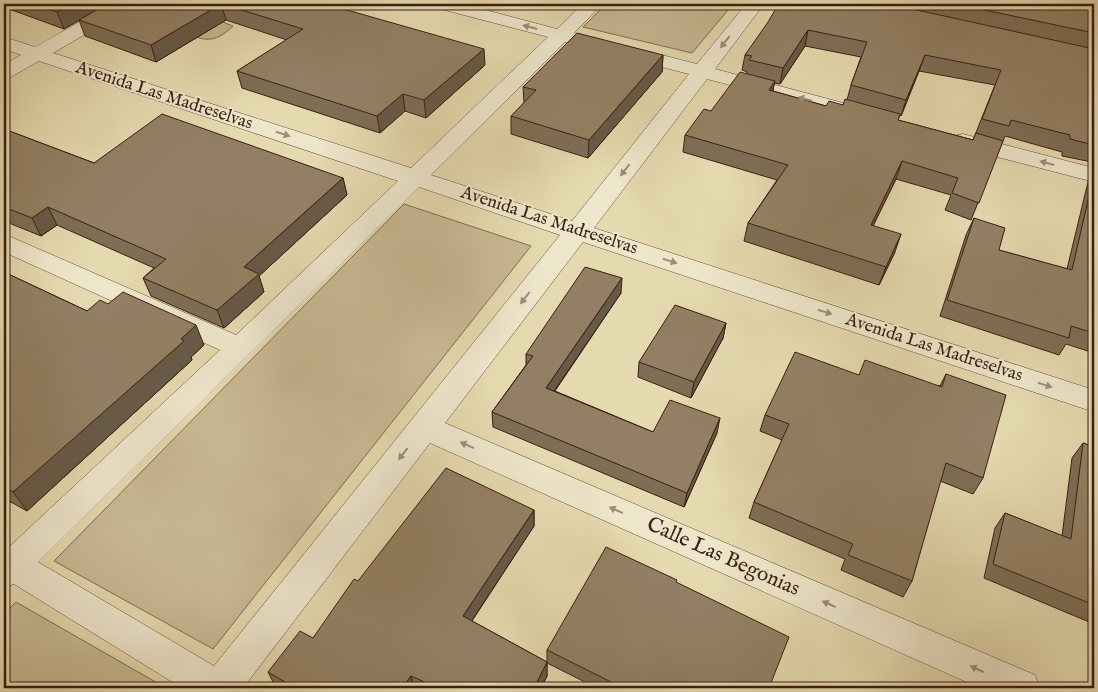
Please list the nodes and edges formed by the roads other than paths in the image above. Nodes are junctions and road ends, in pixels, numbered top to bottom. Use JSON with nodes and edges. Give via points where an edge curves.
{"nodes":[{"id":1,"x":124,"y":4,"type":"edge"},
{"id":2,"x":443,"y":4,"type":"edge"},
{"id":3,"x":593,"y":4,"type":"edge"},
{"id":4,"x":755,"y":4,"type":"edge"},
{"id":5,"x":561,"y":35,"type":"junction"},
{"id":6,"x":4,"y":43,"type":"edge"},
{"id":7,"x":36,"y":54,"type":"junction"},
{"id":8,"x":702,"y":72,"type":"junction"},
{"id":9,"x":4,"y":73,"type":"edge"},
{"id":10,"x":884,"y":120,"type":"edge"},
{"id":11,"x":941,"y":135,"type":"edge"},
{"id":12,"x":1094,"y":175,"type":"edge"},
{"id":13,"x":414,"y":176,"type":"junction"},
{"id":14,"x":578,"y":230,"type":"junction"},
{"id":15,"x":4,"y":242,"type":"edge"},
{"id":16,"x":240,"y":348,"type":"junction"},
{"id":17,"x":1094,"y":401,"type":"edge"},
{"id":18,"x":424,"y":427,"type":"junction"},
{"id":19,"x":7,"y":566,"type":"edge"},
{"id":20,"x":216,"y":688,"type":"edge"},
{"id":21,"x":220,"y":688,"type":"edge"},
{"id":22,"x":1022,"y":688,"type":"edge"}],
"edges":[{"from":1,"to":7,"type":"street"},
{"from":5,"to":2,"type":"street","one_way":true},
{"from":3,"to":5,"type":"street"},
{"from":4,"to":8,"type":"street","one_way":true},
{"from":5,"to":8,"type":"street"},
{"from":5,"to":13,"type":"street"},
{"from":6,"to":7,"type":"street","name":"Avenida Las Madreselvas"},
{"from":7,"to":9,"type":"street"},
{"from":7,"to":13,"type":"street","name":"Avenida Las Madreselvas","one_way":true},
{"from":10,"to":8,"type":"street","one_way":true},
{"from":8,"to":14,"type":"street","one_way":true},
{"from":12,"to":11,"type":"street","one_way":true},
{"from":13,"to":14,"type":"street","name":"Avenida Las Madreselvas"},
{"from":13,"to":16,"type":"street"},
{"from":14,"to":17,"type":"street","name":"Avenida Las Madreselvas","one_way":true},
{"from":14,"to":18,"type":"street","one_way":true},
{"from":15,"to":16,"type":"street"},
{"from":16,"to":19,"type":"street"},
{"from":18,"to":21,"type":"street","one_way":true},
{"from":22,"to":18,"type":"street","name":"Calle Las Begonias","one_way":true},
{"from":19,"to":20,"type":"street"}]}
